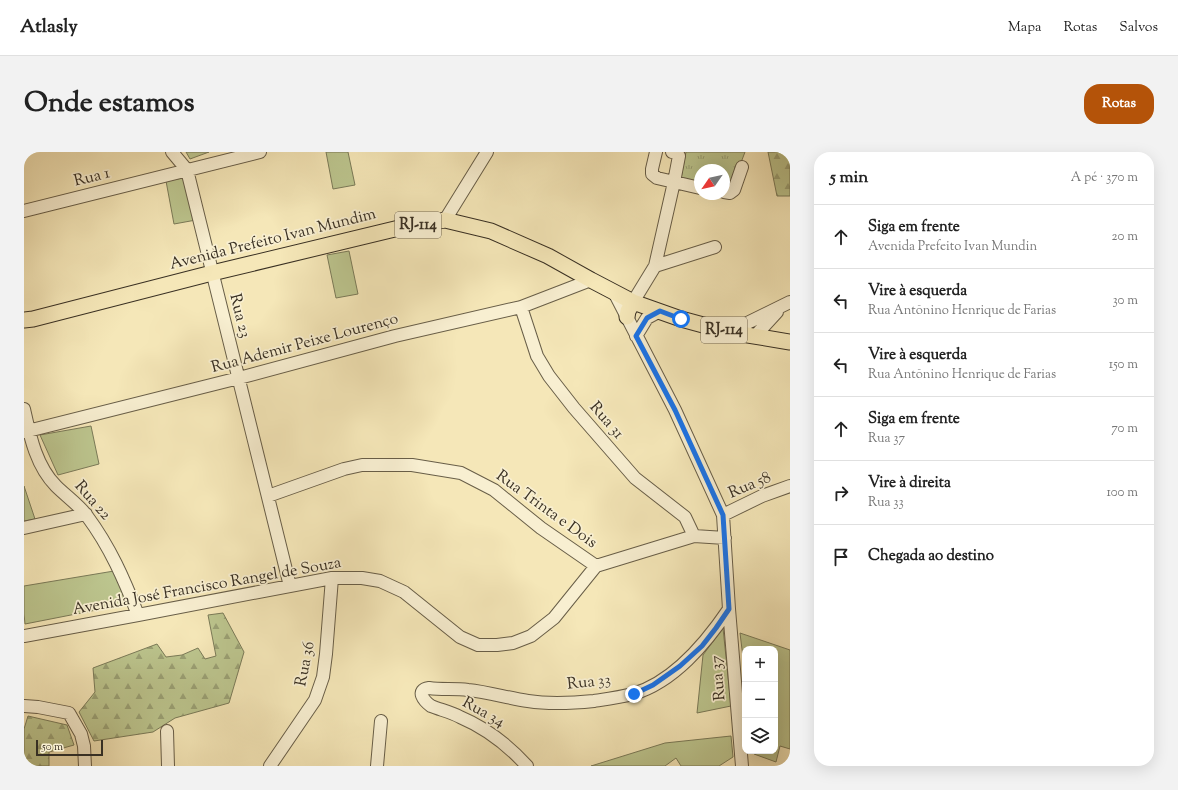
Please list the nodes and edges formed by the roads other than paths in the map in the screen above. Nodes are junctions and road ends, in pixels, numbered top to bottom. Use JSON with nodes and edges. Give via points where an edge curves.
{"nodes":[{"id":1,"x":172,"y":152,"type":"edge"},
{"id":2,"x":260,"y":152,"type":"edge"},
{"id":3,"x":487,"y":152,"type":"edge"},
{"id":4,"x":656,"y":152,"type":"edge"},
{"id":5,"x":672,"y":152,"type":"edge"},
{"id":6,"x":742,"y":167,"type":"dead end"},
{"id":7,"x":187,"y":170,"type":"junction"},
{"id":8,"x":674,"y":182,"type":"junction"},
{"id":9,"x":694,"y":187,"type":"edge"},
{"id":10,"x":730,"y":193,"type":"edge"},
{"id":11,"x":24,"y":211,"type":"edge"},
{"id":12,"x":445,"y":220,"type":"junction"},
{"id":13,"x":715,"y":247,"type":"dead end"},
{"id":14,"x":655,"y":266,"type":"junction"},
{"id":15,"x":212,"y":273,"type":"junction"},
{"id":16,"x":591,"y":280,"type":"junction"},
{"id":17,"x":614,"y":292,"type":"junction"},
{"id":18,"x":635,"y":303,"type":"junction"},
{"id":19,"x":786,"y":304,"type":"edge"},
{"id":20,"x":521,"y":307,"type":"junction"},
{"id":21,"x":660,"y":311,"type":"junction"},
{"id":22,"x":24,"y":320,"type":"edge"},
{"id":23,"x":628,"y":320,"type":"junction"},
{"id":24,"x":644,"y":322,"type":"junction"},
{"id":25,"x":729,"y":332,"type":"junction"},
{"id":26,"x":636,"y":336,"type":"junction"},
{"id":27,"x":755,"y":336,"type":"junction"},
{"id":28,"x":790,"y":342,"type":"edge"},
{"id":29,"x":239,"y":378,"type":"junction"},
{"id":30,"x":24,"y":409,"type":"edge"},
{"id":31,"x":26,"y":431,"type":"edge"},
{"id":32,"x":790,"y":486,"type":"edge"},
{"id":33,"x":268,"y":496,"type":"junction"},
{"id":34,"x":86,"y":514,"type":"junction"},
{"id":35,"x":723,"y":515,"type":"junction"},
{"id":36,"x":24,"y":528,"type":"edge"},
{"id":37,"x":694,"y":536,"type":"junction"},
{"id":38,"x":725,"y":538,"type":"junction"},
{"id":39,"x":596,"y":566,"type":"junction"},
{"id":40,"x":332,"y":578,"type":"junction"},
{"id":41,"x":290,"y":586,"type":"junction"},
{"id":42,"x":729,"y":609,"type":"junction"},
{"id":43,"x":138,"y":616,"type":"junction"},
{"id":44,"x":24,"y":636,"type":"edge"},
{"id":45,"x":422,"y":693,"type":"joint"},
{"id":46,"x":24,"y":706,"type":"edge"},
{"id":47,"x":381,"y":721,"type":"dead end"},
{"id":48,"x":167,"y":731,"type":"dead end"},
{"id":49,"x":740,"y":764,"type":"edge"},
{"id":50,"x":85,"y":766,"type":"edge"},
{"id":51,"x":168,"y":766,"type":"edge"},
{"id":52,"x":270,"y":766,"type":"edge"},
{"id":53,"x":377,"y":766,"type":"edge"},
{"id":54,"x":527,"y":766,"type":"edge"},
{"id":55,"x":752,"y":766,"type":"edge"}],
"edges":[{"from":1,"to":7,"type":"street","name":"Rua 23"},
{"from":2,"to":7,"type":"street","name":"Rua 1"},
{"from":3,"to":12,"type":"street"},
{"from":4,"to":8,"type":"street","via":[[652,174],[657,178]]},
{"from":5,"to":8,"type":"street","via":[[679,156]]},
{"from":6,"to":10,"type":"street","via":[[734,190]]},
{"from":7,"to":11,"type":"street","name":"Rua 1"},
{"from":7,"to":15,"type":"street","name":"Rua 23"},
{"from":8,"to":9,"type":"street"},
{"from":8,"to":14,"type":"street"},
{"from":12,"to":15,"type":"main road","name":"Avenida Prefeito Ivan Mundim","number":"RJ-114","via":[[399,228]]},
{"from":12,"to":16,"type":"main road","name":"Avenida Prefeito Ivan Mundim","number":"RJ-114","via":[[491,231],[548,256]]},
{"from":13,"to":14,"type":"street"},
{"from":14,"to":18,"type":"street"},
{"from":15,"to":22,"type":"main road","name":"Avenida Prefeito Ivan Mundim","number":"RJ-114"},
{"from":15,"to":29,"type":"street","name":"Rua 23"},
{"from":16,"to":17,"type":"main road","name":"Avenida Prefeito Ivan Mundim","number":"RJ-114"},
{"from":16,"to":20,"type":"street","name":"Rua Ademir Peixe Lourenço"},
{"from":17,"to":18,"type":"main road","number":"RJ-114"},
{"from":17,"to":23,"type":"street","name":"Rua 37"},
{"from":18,"to":21,"type":"main road","number":"RJ-114"},
{"from":18,"to":23,"type":"main road","via":[[628,311]]},
{"from":18,"to":24,"type":"main road","via":[[644,312]]},
{"from":19,"to":25,"type":"street"},
{"from":19,"to":27,"type":"street"},
{"from":20,"to":29,"type":"street","name":"Rua Ademir Peixe Lourenço","via":[[394,336]]},
{"from":20,"to":37,"type":"street","name":"Rua 31","via":[[537,356],[549,376],[635,478],[685,517]]},
{"from":21,"to":24,"type":"street"},
{"from":21,"to":25,"type":"main road","number":"RJ-114"},
{"from":23,"to":24,"type":"street","via":[[633,325]]},
{"from":23,"to":26,"type":"street","name":"Rua 37"},
{"from":24,"to":26,"type":"street"},
{"from":25,"to":27,"type":"main road","number":"RJ-114"},
{"from":26,"to":35,"type":"street","name":"Rua 37","via":[[675,410]]},
{"from":27,"to":28,"type":"main road","number":"RJ-114"},
{"from":29,"to":31,"type":"street","name":"Rua Ademir Peixe Lourenço"},
{"from":29,"to":33,"type":"street","name":"Rua 23"},
{"from":30,"to":31,"type":"street","name":"Rua 22"},
{"from":31,"to":34,"type":"street","name":"Rua 22","via":[[43,468],[55,485]]},
{"from":32,"to":35,"type":"street","name":"Rua 58"},
{"from":33,"to":39,"type":"street","name":"Rua Trinta e Dois","via":[[362,465],[412,465],[461,473],[494,490],[541,528]]},
{"from":33,"to":41,"type":"street","name":"Rua 23"},
{"from":34,"to":36,"type":"street"},
{"from":34,"to":43,"type":"street","name":"Rua 22","via":[[108,548]]},
{"from":35,"to":38,"type":"street","name":"Rua 37"},
{"from":37,"to":38,"type":"street"},
{"from":37,"to":39,"type":"street"},
{"from":38,"to":42,"type":"street","name":"Rua 37"},
{"from":39,"to":40,"type":"street","name":"Avenida José Francisco Rangel de Souza","via":[[554,618],[531,636],[513,643],[497,645],[478,645],[460,637],[404,592],[380,581]]},
{"from":40,"to":41,"type":"street","name":"Avenida José Francisco Rangel de Souza"},
{"from":40,"to":52,"type":"street","name":"Rua 36","via":[[323,677],[315,700]]},
{"from":41,"to":43,"type":"street","name":"Avenida José Francisco Rangel de Souza"},
{"from":42,"to":45,"type":"street","name":"Rua 33","via":[[702,646],[680,666],[653,685],[634,694],[582,702],[529,702],[469,690],[426,688]]},
{"from":42,"to":49,"type":"street","name":"Rua 37"},
{"from":43,"to":44,"type":"street","name":"Avenida José Francisco Rangel de Souza"},
{"from":45,"to":54,"type":"street","name":"Rua 34","via":[[424,700],[431,706],[459,716],[498,739],[515,752]]},
{"from":46,"to":50,"type":"street","via":[[69,713],[81,734]]},
{"from":47,"to":53,"type":"street"},
{"from":48,"to":51,"type":"street"},
{"from":49,"to":55,"type":"street"}]}
